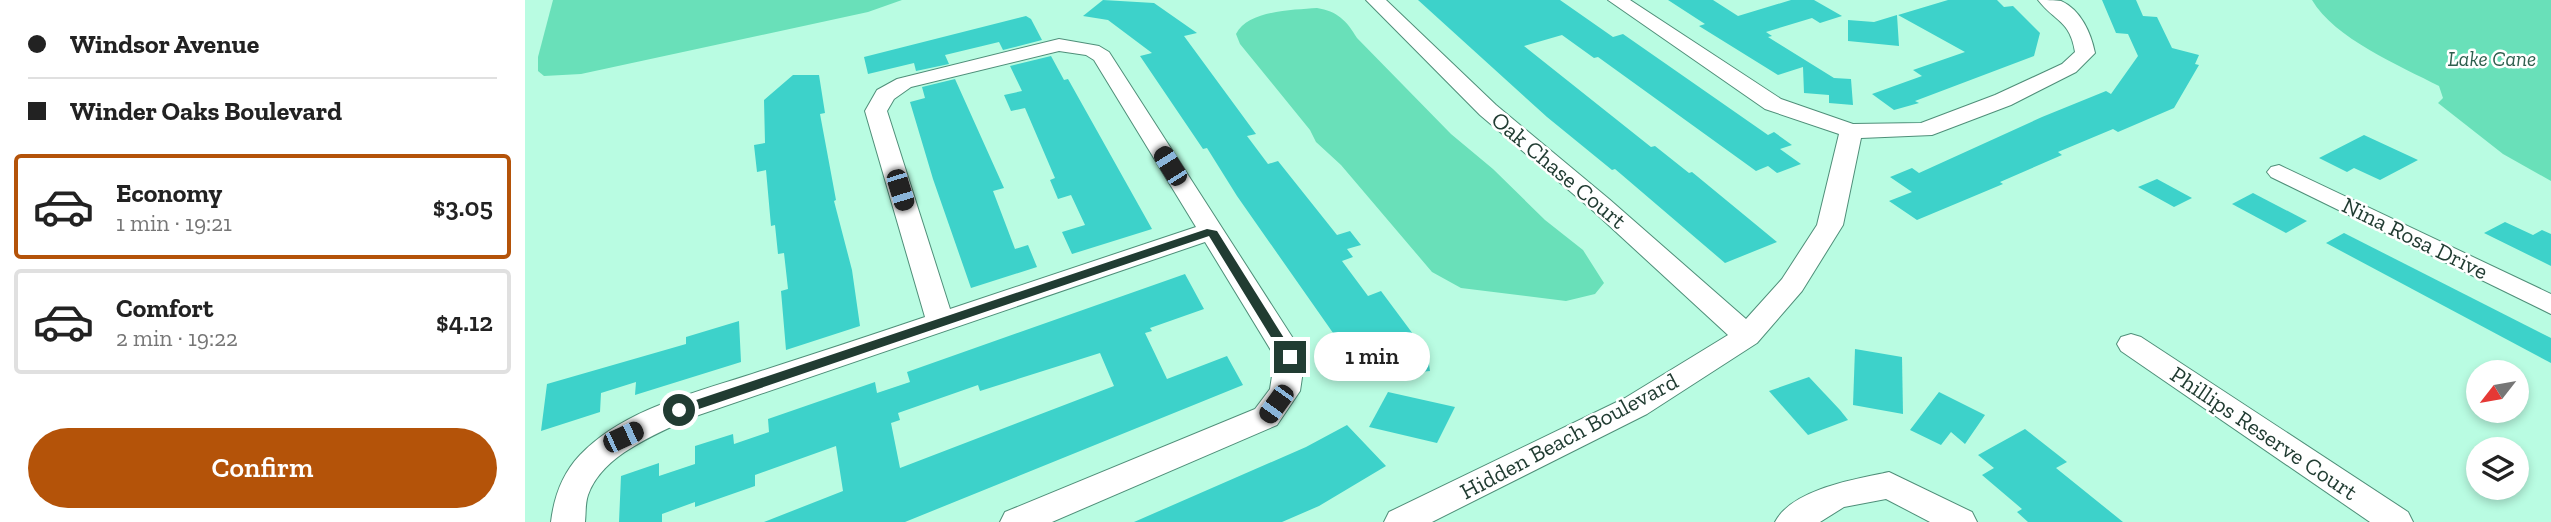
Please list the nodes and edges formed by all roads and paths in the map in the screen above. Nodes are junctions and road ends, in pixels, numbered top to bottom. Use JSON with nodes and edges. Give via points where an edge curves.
{"nodes":[{"id":1,"x":1375,"y":0,"type":"edge"},
{"id":2,"x":1618,"y":0,"type":"edge"},
{"id":3,"x":2047,"y":0,"type":"edge"},
{"id":4,"x":1075,"y":46,"type":"joint"},
{"id":5,"x":1851,"y":131,"type":"junction"},
{"id":6,"x":2279,"y":172,"type":"dead end"},
{"id":7,"x":1211,"y":231,"type":"junction"},
{"id":8,"x":2551,"y":304,"type":"edge"},
{"id":9,"x":940,"y":320,"type":"junction"},
{"id":10,"x":1747,"y":336,"type":"junction"},
{"id":11,"x":2131,"y":344,"type":"dead end"},
{"id":12,"x":568,"y":522,"type":"edge"},
{"id":13,"x":1017,"y":522,"type":"edge"},
{"id":14,"x":1401,"y":522,"type":"edge"},
{"id":15,"x":1792,"y":522,"type":"edge"},
{"id":16,"x":1960,"y":522,"type":"edge"},
{"id":17,"x":2396,"y":522,"type":"edge"}],
"edges":[{"from":1,"to":10,"type":"street","name":"Oak Chase Court","via":[[1489,110]]},
{"from":2,"to":5,"type":"street","via":[[1773,104]]},
{"from":3,"to":5,"type":"street","via":[[2072,18],[2083,35],[2085,53],[2069,68],[1924,130]]},
{"from":4,"to":7,"type":"street","via":[[1102,56]]},
{"from":4,"to":9,"type":"street","via":[[1038,48],[904,83],[885,94],[876,111]]},
{"from":5,"to":10,"type":"street","name":"Hidden Beach Boulevard","via":[[1830,225],[1792,285]]},
{"from":6,"to":8,"type":"street","name":"Nina Rosa Drive"},
{"from":7,"to":9,"type":"street"},
{"from":7,"to":13,"type":"street","via":[[1290,357],[1285,391],[1266,416]]},
{"from":9,"to":12,"type":"street","via":[[679,410],[623,437],[590,466],[572,494]]},
{"from":10,"to":14,"type":"street","name":"Hidden Beach Boulevard","via":[[1636,406]]},
{"from":11,"to":17,"type":"street","name":"Phillips Reserve Court"},
{"from":15,"to":16,"type":"street","via":[[1836,496],[1889,485]]}]}
